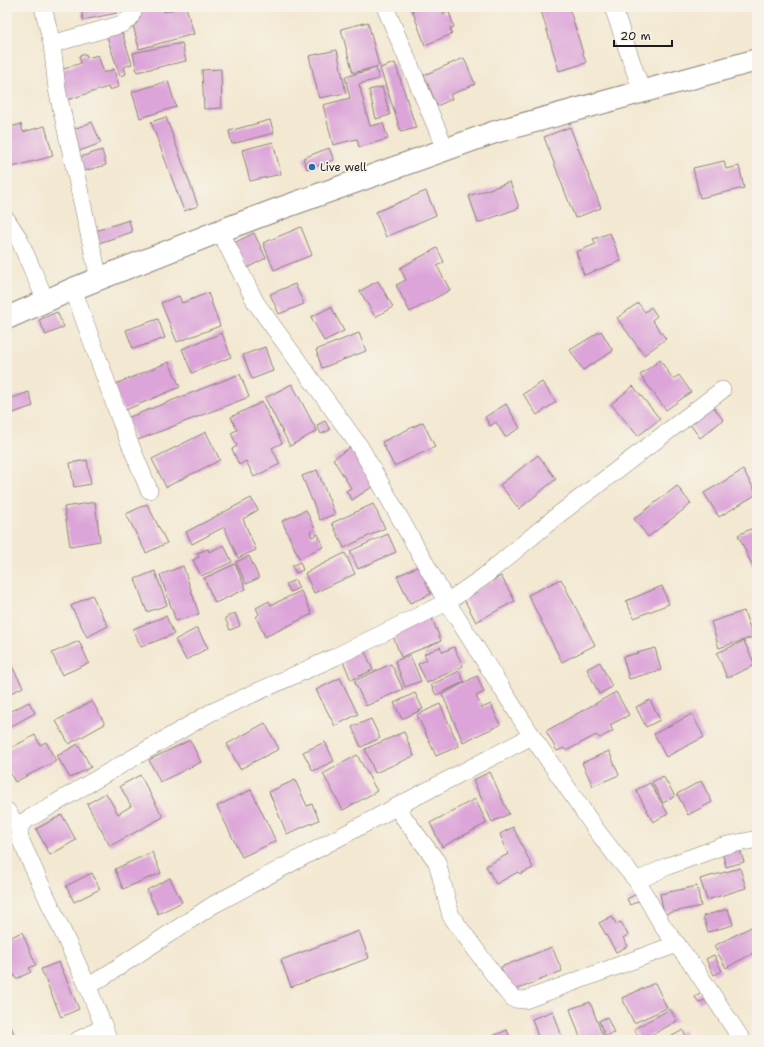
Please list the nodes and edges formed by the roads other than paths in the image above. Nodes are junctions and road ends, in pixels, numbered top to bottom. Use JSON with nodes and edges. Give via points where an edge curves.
{"nodes":[{"id":1,"x":43,"y":7,"type":"edge"},
{"id":2,"x":135,"y":7,"type":"edge"},
{"id":3,"x":385,"y":7,"type":"edge"},
{"id":4,"x":613,"y":7,"type":"edge"},
{"id":5,"x":52,"y":44,"type":"junction"},
{"id":6,"x":757,"y":60,"type":"edge"},
{"id":7,"x":642,"y":92,"type":"junction"},
{"id":8,"x":446,"y":150,"type":"junction"},
{"id":9,"x":7,"y":220,"type":"edge"},
{"id":10,"x":220,"y":231,"type":"junction"},
{"id":11,"x":99,"y":279,"type":"junction"},
{"id":12,"x":73,"y":289,"type":"junction"},
{"id":13,"x":46,"y":301,"type":"junction"},
{"id":14,"x":7,"y":318,"type":"edge"},
{"id":15,"x":722,"y":390,"type":"dead end"},
{"id":16,"x":149,"y":490,"type":"dead end"},
{"id":17,"x":447,"y":602,"type":"junction"},
{"id":18,"x":532,"y":736,"type":"junction"},
{"id":19,"x":396,"y":807,"type":"junction"},
{"id":20,"x":7,"y":811,"type":"edge"},
{"id":21,"x":19,"y":829,"type":"junction"},
{"id":22,"x":757,"y":840,"type":"edge"},
{"id":23,"x":637,"y":881,"type":"junction"},
{"id":24,"x":677,"y":944,"type":"junction"},
{"id":25,"x":88,"y":987,"type":"junction"},
{"id":26,"x":107,"y":1034,"type":"edge"},
{"id":27,"x":78,"y":1040,"type":"edge"},
{"id":28,"x":742,"y":1040,"type":"edge"}],
"edges":[{"from":1,"to":5,"type":"street"},
{"from":2,"to":5,"type":"street","via":[[130,18],[122,24]]},
{"from":3,"to":8,"type":"street"},
{"from":4,"to":7,"type":"street"},
{"from":5,"to":11,"type":"street","via":[[57,89]]},
{"from":6,"to":7,"type":"street"},
{"from":7,"to":8,"type":"street","via":[[495,132]]},
{"from":8,"to":10,"type":"street"},
{"from":9,"to":13,"type":"street","via":[[18,237]]},
{"from":10,"to":11,"type":"street"},
{"from":10,"to":17,"type":"street","via":[[256,303],[360,447]]},
{"from":11,"to":12,"type":"street"},
{"from":12,"to":13,"type":"street"},
{"from":12,"to":16,"type":"street","via":[[121,422]]},
{"from":13,"to":14,"type":"street"},
{"from":15,"to":17,"type":"street","via":[[558,515],[482,578]]},
{"from":17,"to":18,"type":"street"},
{"from":17,"to":21,"type":"street","via":[[336,658],[210,713],[23,822]]},
{"from":18,"to":19,"type":"street"},
{"from":18,"to":23,"type":"street","via":[[597,831]]},
{"from":19,"to":24,"type":"street","via":[[437,862],[451,916],[514,999],[525,1000]]},
{"from":19,"to":25,"type":"street","via":[[213,905]]},
{"from":20,"to":21,"type":"street"},
{"from":21,"to":25,"type":"street","via":[[20,839]]},
{"from":22,"to":23,"type":"street","via":[[723,846],[668,866]]},
{"from":23,"to":24,"type":"street","via":[[664,928]]},
{"from":24,"to":28,"type":"street"},
{"from":25,"to":26,"type":"street"},
{"from":26,"to":27,"type":"street"}]}
